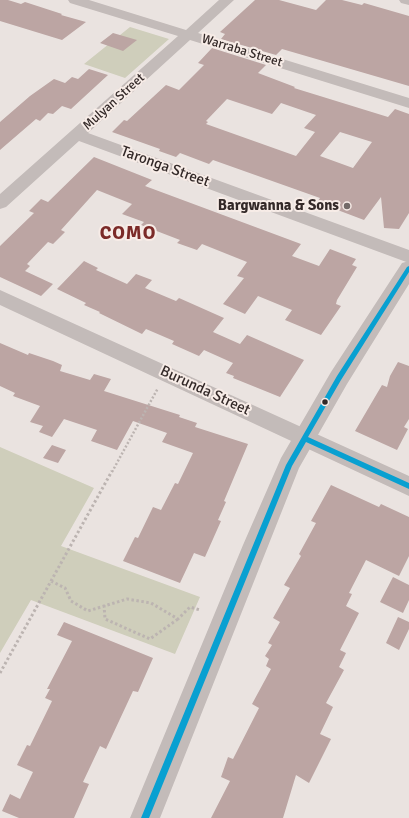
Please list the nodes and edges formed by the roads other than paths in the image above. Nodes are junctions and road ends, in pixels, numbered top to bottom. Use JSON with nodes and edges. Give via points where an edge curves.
{"nodes":[{"id":1,"x":75,"y":0,"type":"edge"},
{"id":2,"x":228,"y":0,"type":"edge"},
{"id":3,"x":406,"y":0,"type":"edge"},
{"id":4,"x":409,"y":1,"type":"edge"},
{"id":5,"x":188,"y":35,"type":"junction"},
{"id":6,"x":409,"y":103,"type":"edge"},
{"id":7,"x":78,"y":135,"type":"junction"},
{"id":8,"x":0,"y":203,"type":"edge"},
{"id":9,"x":409,"y":257,"type":"edge"},
{"id":10,"x":409,"y":268,"type":"edge"},
{"id":11,"x":0,"y":297,"type":"edge"},
{"id":12,"x":304,"y":438,"type":"junction"},
{"id":13,"x":409,"y":486,"type":"edge"},
{"id":14,"x":145,"y":818,"type":"edge"}],
"edges":[{"from":1,"to":5,"type":"street","name":"Warraba Street"},
{"from":2,"to":5,"type":"street","name":"Mulyan Street"},
{"from":3,"to":4,"type":"street"},
{"from":5,"to":6,"type":"street","name":"Warraba Street"},
{"from":5,"to":7,"type":"street","name":"Mulyan Street"},
{"from":7,"to":8,"type":"street","name":"Mulyan Street"},
{"from":7,"to":9,"type":"street","name":"Taronga Street"},
{"from":10,"to":12,"type":"street"},
{"from":11,"to":12,"type":"street","name":"Burunda Street"},
{"from":12,"to":13,"type":"street","name":"Burunda Street"},
{"from":12,"to":14,"type":"street","via":[[271,506]]}]}
